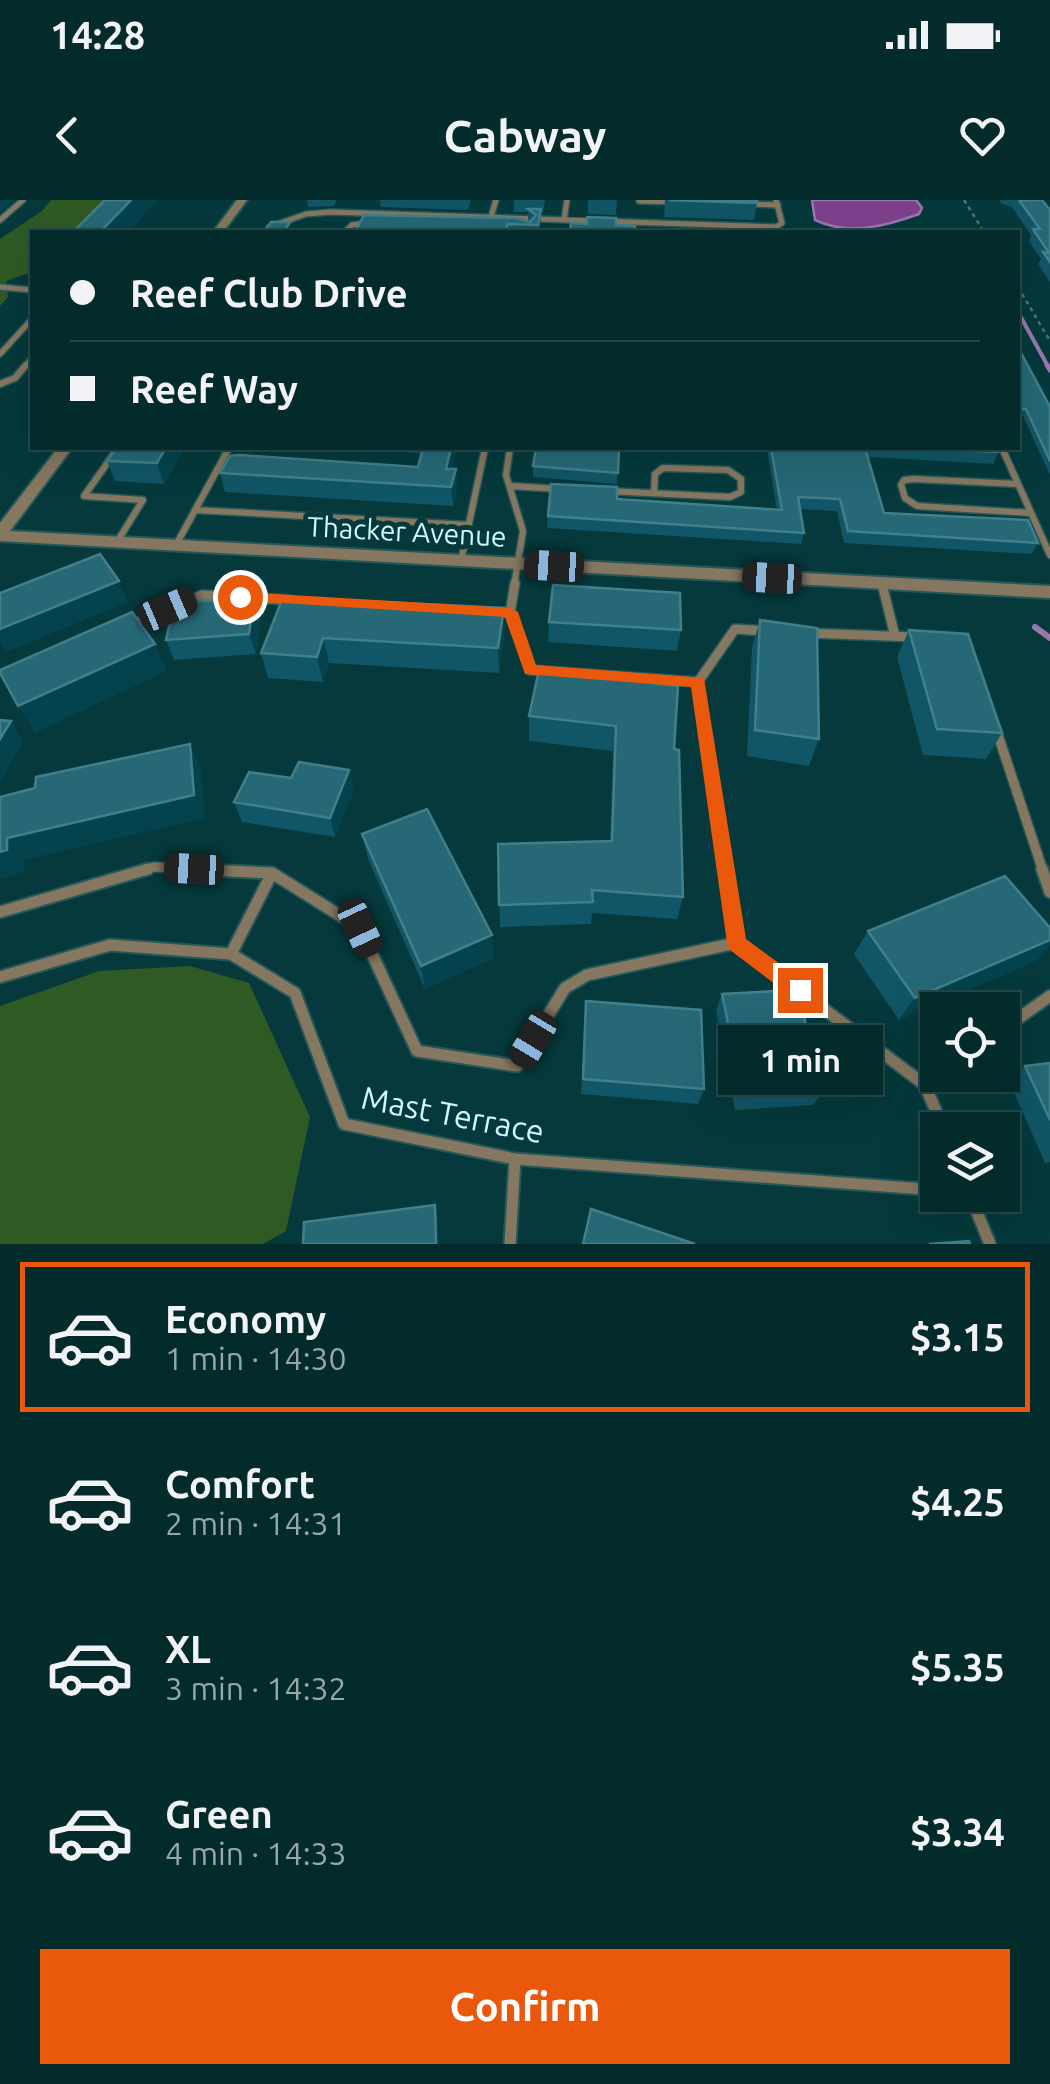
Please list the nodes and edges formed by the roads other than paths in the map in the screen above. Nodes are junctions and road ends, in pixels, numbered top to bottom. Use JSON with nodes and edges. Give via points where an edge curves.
{"nodes":[{"id":1,"x":22,"y":200,"type":"edge"},
{"id":2,"x":242,"y":200,"type":"edge"},
{"id":3,"x":359,"y":200,"type":"edge"},
{"id":4,"x":496,"y":200,"type":"edge"},
{"id":5,"x":567,"y":200,"type":"edge"},
{"id":6,"x":639,"y":200,"type":"edge"},
{"id":7,"x":691,"y":202,"type":"edge"},
{"id":8,"x":777,"y":203,"type":"edge"},
{"id":9,"x":743,"y":204,"type":"edge"},
{"id":10,"x":352,"y":212,"type":"junction"},
{"id":11,"x":491,"y":217,"type":"junction"},
{"id":12,"x":0,"y":220,"type":"edge"},
{"id":13,"x":564,"y":220,"type":"junction"},
{"id":14,"x":638,"y":222,"type":"junction"},
{"id":15,"x":368,"y":223,"type":"edge"},
{"id":16,"x":276,"y":225,"type":"edge"},
{"id":17,"x":220,"y":230,"type":"edge"},
{"id":18,"x":347,"y":230,"type":"edge"},
{"id":19,"x":0,"y":287,"type":"edge"},
{"id":20,"x":30,"y":290,"type":"edge"},
{"id":21,"x":30,"y":321,"type":"edge"},
{"id":22,"x":0,"y":354,"type":"edge"},
{"id":23,"x":30,"y":360,"type":"edge"},
{"id":24,"x":0,"y":384,"type":"edge"},
{"id":25,"x":64,"y":450,"type":"edge"},
{"id":26,"x":117,"y":450,"type":"edge"},
{"id":27,"x":227,"y":450,"type":"edge"},
{"id":28,"x":486,"y":450,"type":"edge"},
{"id":29,"x":510,"y":450,"type":"edge"},
{"id":30,"x":1003,"y":450,"type":"edge"},
{"id":31,"x":1018,"y":484,"type":"junction"},
{"id":32,"x":510,"y":486,"type":"junction"},
{"id":33,"x":567,"y":489,"type":"edge"},
{"id":34,"x":586,"y":490,"type":"edge"},
{"id":35,"x":654,"y":494,"type":"junction"},
{"id":36,"x":195,"y":510,"type":"junction"},
{"id":37,"x":1031,"y":513,"type":"junction"},
{"id":38,"x":469,"y":525,"type":"junction"},
{"id":39,"x":0,"y":535,"type":"edge"},
{"id":40,"x":116,"y":542,"type":"junction"},
{"id":41,"x":176,"y":546,"type":"junction"},
{"id":42,"x":1050,"y":555,"type":"edge"},
{"id":43,"x":461,"y":561,"type":"junction"},
{"id":44,"x":518,"y":564,"type":"junction"},
{"id":45,"x":882,"y":584,"type":"junction"},
{"id":46,"x":1050,"y":592,"type":"edge"},
{"id":47,"x":298,"y":600,"type":"edge"},
{"id":48,"x":491,"y":612,"type":"edge"},
{"id":49,"x":510,"y":612,"type":"junction"},
{"id":50,"x":128,"y":626,"type":"edge"},
{"id":51,"x":772,"y":631,"type":"edge"},
{"id":52,"x":791,"y":632,"type":"edge"},
{"id":53,"x":895,"y":636,"type":"junction"},
{"id":54,"x":931,"y":638,"type":"edge"},
{"id":55,"x":698,"y":682,"type":"junction"},
{"id":56,"x":991,"y":712,"type":"edge"},
{"id":57,"x":272,"y":873,"type":"junction"},
{"id":58,"x":1050,"y":892,"type":"edge"},
{"id":59,"x":0,"y":912,"type":"edge"},
{"id":60,"x":736,"y":943,"type":"junction"},
{"id":61,"x":232,"y":954,"type":"junction"},
{"id":62,"x":0,"y":977,"type":"edge"},
{"id":63,"x":1050,"y":996,"type":"edge"},
{"id":64,"x":1020,"y":1017,"type":"edge"},
{"id":65,"x":920,"y":1081,"type":"edge"},
{"id":66,"x":514,"y":1159,"type":"junction"},
{"id":67,"x":920,"y":1189,"type":"edge"},
{"id":68,"x":977,"y":1212,"type":"edge"},
{"id":69,"x":510,"y":1244,"type":"edge"},
{"id":70,"x":990,"y":1244,"type":"edge"}],
"edges":[{"from":1,"to":12,"type":"lane"},
{"from":2,"to":17,"type":"street"},
{"from":3,"to":10,"type":"lane"},
{"from":4,"to":11,"type":"lane"},
{"from":5,"to":13,"type":"lane"},
{"from":6,"to":7,"type":"lane"},
{"from":6,"to":14,"type":"lane"},
{"from":8,"to":9,"type":"lane"},
{"from":8,"to":14,"type":"lane","via":[[782,223],[776,227]]},
{"from":10,"to":11,"type":"lane"},
{"from":10,"to":16,"type":"lane","via":[[311,213]]},
{"from":11,"to":13,"type":"lane"},
{"from":13,"to":14,"type":"lane"},
{"from":15,"to":18,"type":"lane"},
{"from":19,"to":20,"type":"lane"},
{"from":21,"to":22,"type":"lane"},
{"from":23,"to":24,"type":"lane"},
{"from":25,"to":39,"type":"street"},
{"from":26,"to":40,"type":"lane","via":[[84,496],[143,500]]},
{"from":27,"to":36,"type":"lane"},
{"from":28,"to":38,"type":"lane"},
{"from":29,"to":32,"type":"lane"},
{"from":30,"to":31,"type":"lane"},
{"from":31,"to":37,"type":"lane"},
{"from":31,"to":37,"type":"lane","via":[[914,479],[901,485],[917,506]]},
{"from":32,"to":33,"type":"lane"},
{"from":32,"to":44,"type":"lane","via":[[523,525]]},
{"from":34,"to":35,"type":"lane"},
{"from":35,"to":35,"type":"lane","via":[[730,497],[741,492],[741,479],[728,470],[663,468],[655,474]]},
{"from":36,"to":38,"type":"lane"},
{"from":36,"to":41,"type":"lane"},
{"from":37,"to":42,"type":"lane"},
{"from":38,"to":43,"type":"lane"},
{"from":39,"to":40,"type":"street","name":"Thacker Avenue"},
{"from":40,"to":41,"type":"street","name":"Thacker Avenue"},
{"from":41,"to":43,"type":"street","name":"Thacker Avenue"},
{"from":43,"to":44,"type":"street","name":"Thacker Avenue"},
{"from":44,"to":45,"type":"street","name":"Thacker Avenue"},
{"from":44,"to":49,"type":"lane"},
{"from":45,"to":46,"type":"street","name":"Thacker Avenue"},
{"from":45,"to":53,"type":"lane"},
{"from":47,"to":50,"type":"lane","via":[[202,595]]},
{"from":48,"to":49,"type":"lane"},
{"from":49,"to":55,"type":"lane","via":[[530,670]]},
{"from":51,"to":55,"type":"lane","via":[[736,629]]},
{"from":52,"to":53,"type":"lane"},
{"from":53,"to":54,"type":"lane"},
{"from":55,"to":60,"type":"lane"},
{"from":56,"to":58,"type":"lane"},
{"from":57,"to":59,"type":"lane","via":[[154,867]]},
{"from":57,"to":60,"type":"lane","via":[[360,928],[418,1051],[518,1066],[565,988],[587,975]]},
{"from":57,"to":61,"type":"lane"},
{"from":60,"to":65,"type":"lane"},
{"from":61,"to":62,"type":"lane","name":"Mast Terrace","via":[[110,945]]},
{"from":61,"to":66,"type":"lane","name":"Mast Terrace","via":[[296,993],[344,1124]]},
{"from":63,"to":64,"type":"lane"},
{"from":66,"to":67,"type":"lane","name":"Mast Terrace"},
{"from":66,"to":69,"type":"lane"},
{"from":68,"to":70,"type":"lane"}]}
